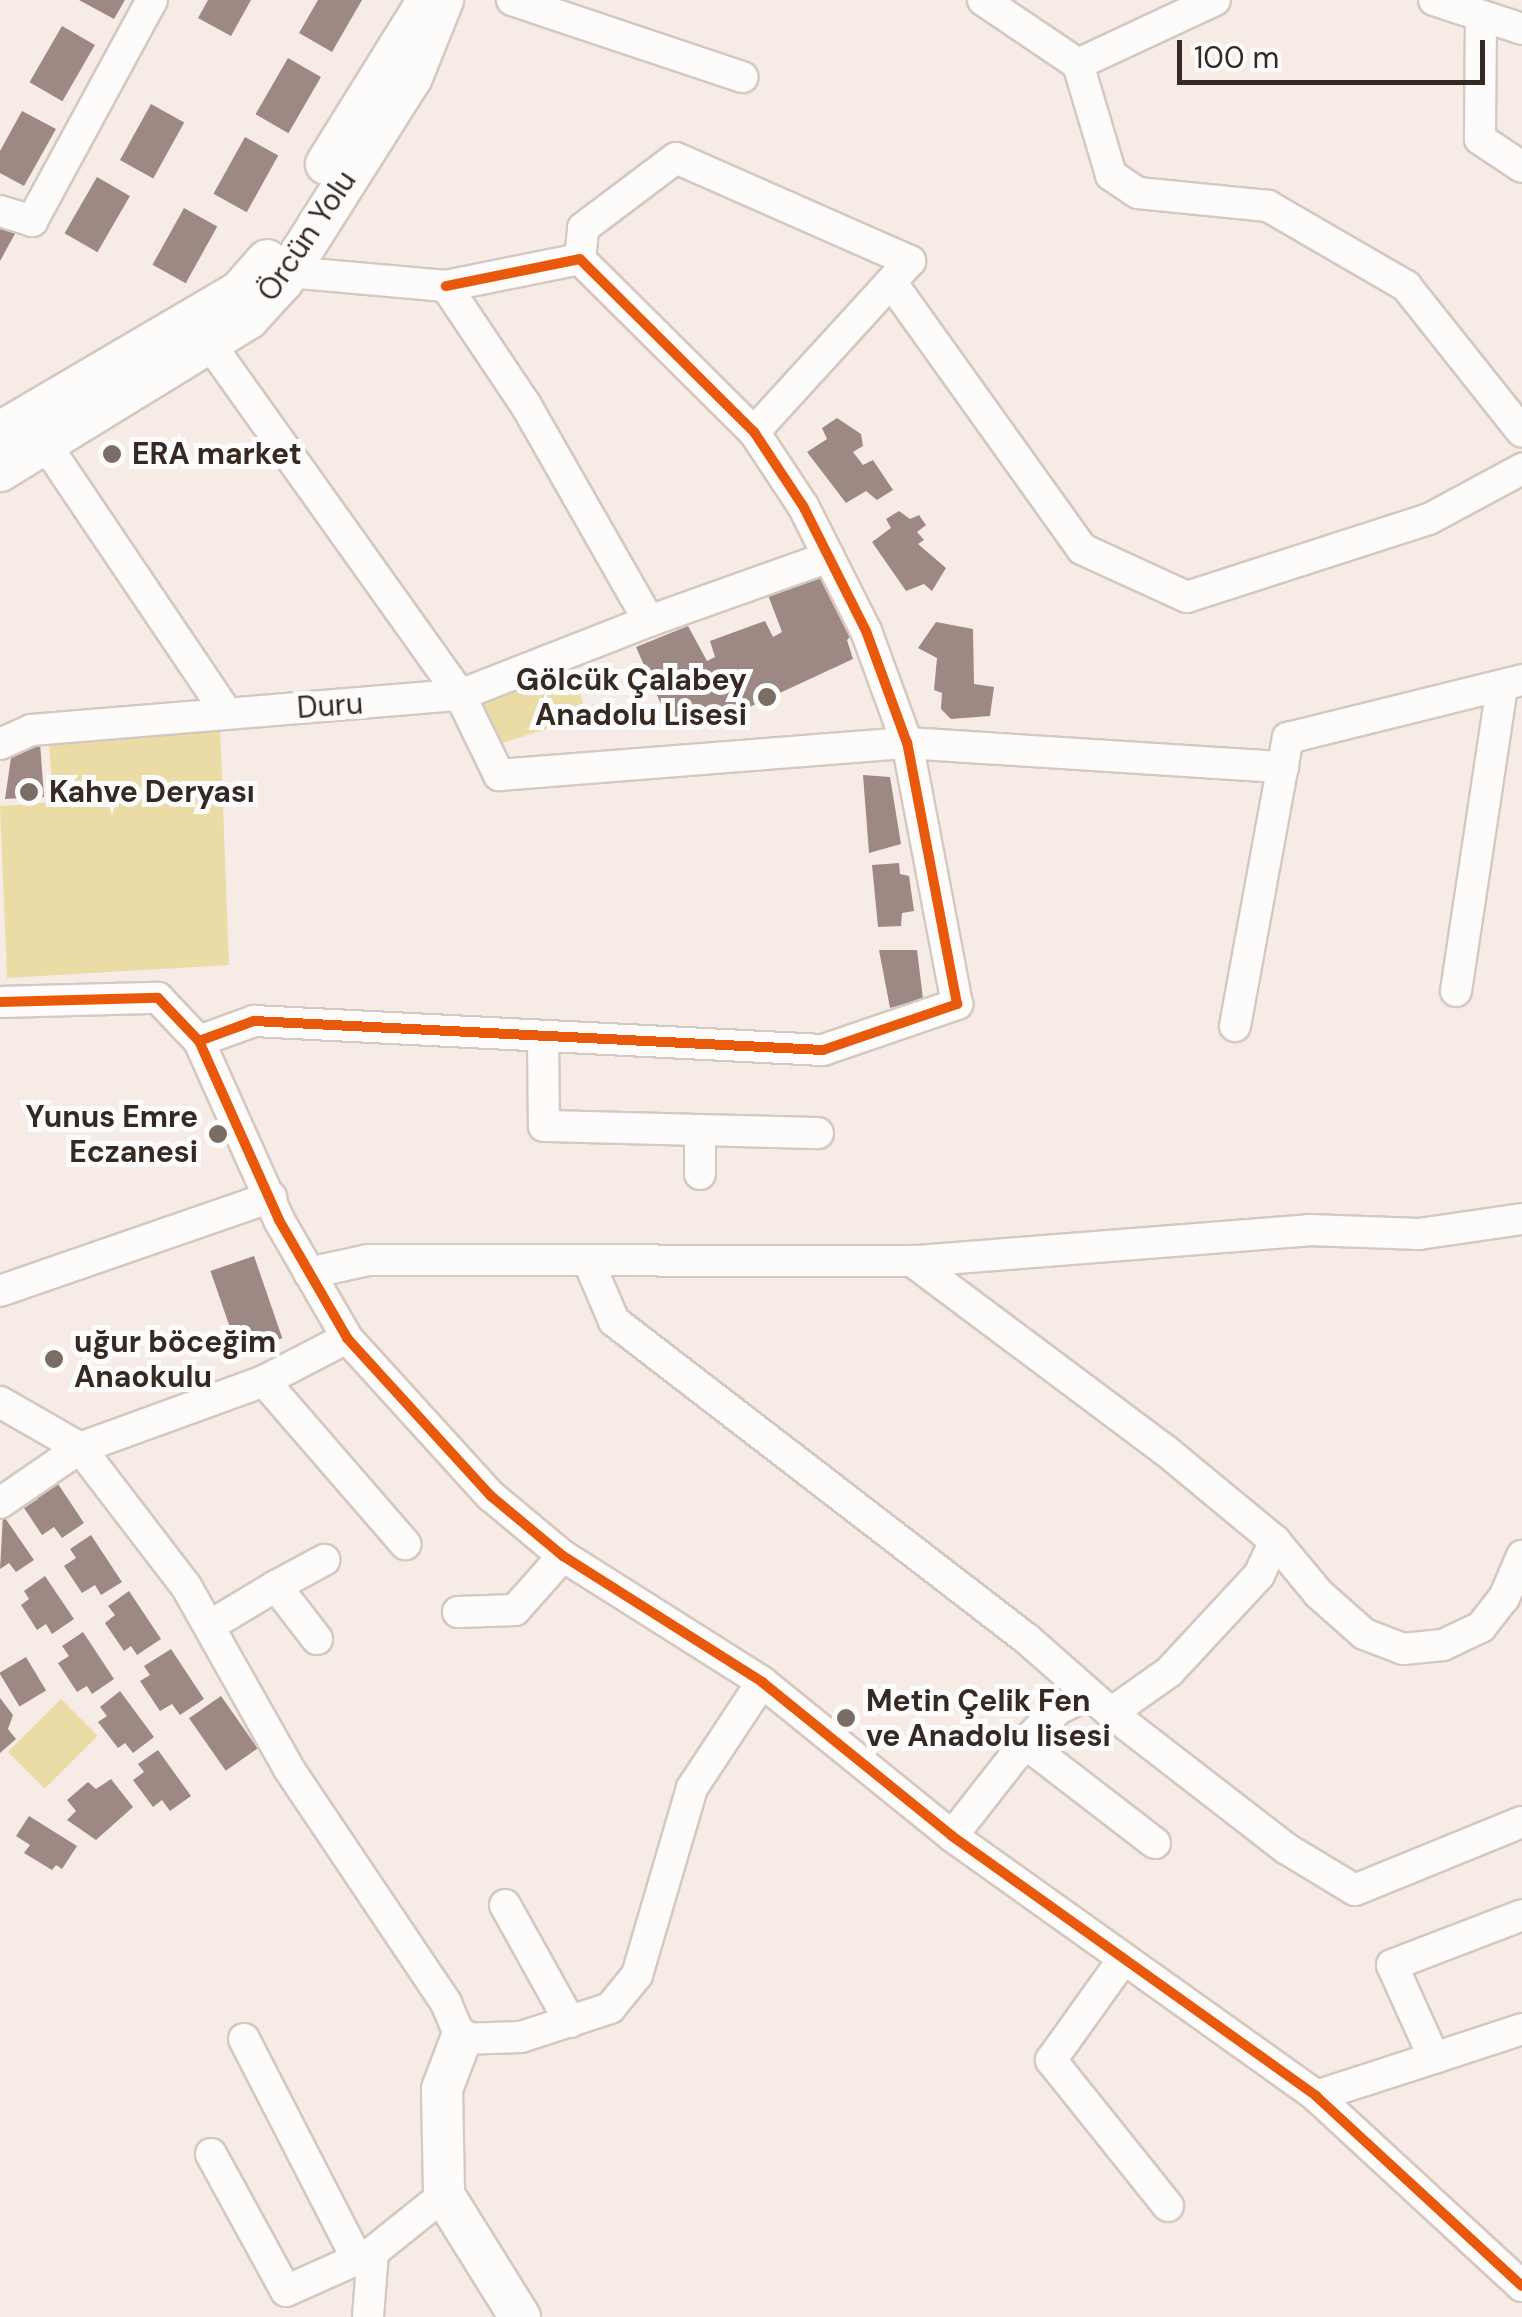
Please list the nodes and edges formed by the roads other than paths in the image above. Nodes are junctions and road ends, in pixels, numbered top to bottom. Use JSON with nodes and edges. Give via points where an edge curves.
{"nodes":[{"id":1,"x":152,"y":0,"type":"edge"},
{"id":2,"x":432,"y":0,"type":"edge"},
{"id":3,"x":443,"y":0,"type":"edge"},
{"id":4,"x":512,"y":0,"type":"edge"},
{"id":5,"x":983,"y":0,"type":"edge"},
{"id":6,"x":1215,"y":0,"type":"edge"},
{"id":7,"x":1434,"y":0,"type":"edge"},
{"id":8,"x":1481,"y":16,"type":"junction"},
{"id":9,"x":1522,"y":29,"type":"edge"},
{"id":10,"x":1078,"y":64,"type":"junction"},
{"id":11,"x":742,"y":77,"type":"dead end"},
{"id":12,"x":1522,"y":167,"type":"edge"},
{"id":13,"x":0,"y":211,"type":"edge"},
{"id":14,"x":580,"y":259,"type":"junction"},
{"id":15,"x":288,"y":272,"type":"junction"},
{"id":16,"x":891,"y":282,"type":"junction"},
{"id":17,"x":446,"y":286,"type":"junction"},
{"id":18,"x":212,"y":347,"type":"junction"},
{"id":19,"x":0,"y":432,"type":"edge"},
{"id":20,"x":754,"y":432,"type":"junction"},
{"id":21,"x":1522,"y":432,"type":"edge"},
{"id":22,"x":46,"y":445,"type":"junction"},
{"id":23,"x":1522,"y":468,"type":"edge"},
{"id":24,"x":0,"y":471,"type":"edge"},
{"id":25,"x":830,"y":557,"type":"junction"},
{"id":26,"x":649,"y":621,"type":"junction"},
{"id":27,"x":1512,"y":683,"type":"edge"},
{"id":28,"x":460,"y":695,"type":"junction"},
{"id":29,"x":228,"y":713,"type":"junction"},
{"id":30,"x":906,"y":743,"type":"junction"},
{"id":31,"x":0,"y":744,"type":"edge"},
{"id":32,"x":1283,"y":767,"type":"junction"},
{"id":33,"x":1456,"y":991,"type":"dead end"},
{"id":34,"x":0,"y":1002,"type":"edge"},
{"id":35,"x":1235,"y":1026,"type":"dead end"},
{"id":36,"x":544,"y":1036,"type":"junction"},
{"id":37,"x":199,"y":1041,"type":"junction"},
{"id":38,"x":700,"y":1130,"type":"junction"},
{"id":39,"x":818,"y":1133,"type":"dead end"},
{"id":40,"x":700,"y":1174,"type":"dead end"},
{"id":41,"x":271,"y":1197,"type":"junction"},
{"id":42,"x":1522,"y":1218,"type":"edge"},
{"id":43,"x":912,"y":1261,"type":"junction"},
{"id":44,"x":590,"y":1265,"type":"junction"},
{"id":45,"x":309,"y":1272,"type":"junction"},
{"id":46,"x":0,"y":1291,"type":"edge"},
{"id":47,"x":348,"y":1338,"type":"junction"},
{"id":48,"x":0,"y":1377,"type":"edge"},
{"id":49,"x":264,"y":1381,"type":"junction"},
{"id":50,"x":8,"y":1405,"type":"edge"},
{"id":51,"x":80,"y":1448,"type":"junction"},
{"id":52,"x":0,"y":1503,"type":"edge"},
{"id":53,"x":1275,"y":1541,"type":"junction"},
{"id":54,"x":405,"y":1544,"type":"dead end"},
{"id":55,"x":564,"y":1556,"type":"junction"},
{"id":56,"x":1522,"y":1556,"type":"edge"},
{"id":57,"x":324,"y":1560,"type":"dead end"},
{"id":58,"x":276,"y":1586,"type":"junction"},
{"id":59,"x":458,"y":1612,"type":"dead end"},
{"id":60,"x":211,"y":1625,"type":"junction"},
{"id":61,"x":317,"y":1639,"type":"dead end"},
{"id":62,"x":762,"y":1682,"type":"junction"},
{"id":63,"x":1099,"y":1704,"type":"junction"},
{"id":64,"x":1024,"y":1742,"type":"junction"},
{"id":65,"x":1522,"y":1822,"type":"edge"},
{"id":66,"x":952,"y":1836,"type":"junction"},
{"id":67,"x":1154,"y":1843,"type":"dead end"},
{"id":68,"x":506,"y":1905,"type":"dead end"},
{"id":69,"x":1522,"y":1915,"type":"edge"},
{"id":70,"x":1122,"y":1961,"type":"junction"},
{"id":71,"x":570,"y":2022,"type":"junction"},
{"id":72,"x":1522,"y":2029,"type":"edge"},
{"id":73,"x":461,"y":2038,"type":"junction"},
{"id":74,"x":244,"y":2039,"type":"dead end"},
{"id":75,"x":1434,"y":2058,"type":"junction"},
{"id":76,"x":1316,"y":2096,"type":"junction"},
{"id":77,"x":211,"y":2154,"type":"dead end"},
{"id":78,"x":444,"y":2195,"type":"junction"},
{"id":79,"x":1168,"y":2206,"type":"dead end"},
{"id":80,"x":366,"y":2256,"type":"junction"},
{"id":81,"x":1522,"y":2286,"type":"edge"},
{"id":82,"x":368,"y":2317,"type":"edge"},
{"id":83,"x":520,"y":2317,"type":"edge"}],
"edges":[{"from":1,"to":13,"type":"street","via":[[32,221]]},
{"from":2,"to":19,"type":"main road","name":"Örcün Yolu","via":[[409,24],[253,279]]},
{"from":3,"to":15,"type":"main road","name":"Örcün Yolu","via":[[412,77]]},
{"from":4,"to":11,"type":"street"},
{"from":5,"to":10,"type":"street"},
{"from":6,"to":10,"type":"street"},
{"from":7,"to":8,"type":"street"},
{"from":8,"to":9,"type":"street"},
{"from":8,"to":12,"type":"street","via":[[1480,139]]},
{"from":10,"to":21,"type":"street","via":[[1111,174],[1138,193],[1268,206],[1406,286]]},
{"from":14,"to":16,"type":"street","via":[[583,228],[676,158],[910,262]]},
{"from":14,"to":17,"type":"street"},
{"from":14,"to":20,"type":"street"},
{"from":15,"to":17,"type":"street"},
{"from":15,"to":18,"type":"main road","name":"Örcün Yolu","via":[[248,319]]},
{"from":16,"to":20,"type":"street"},
{"from":16,"to":23,"type":"street","via":[[1082,549],[1186,597],[1429,519]]},
{"from":17,"to":26,"type":"street","via":[[525,404]]},
{"from":18,"to":22,"type":"main road","name":"Örcün Yolu"},
{"from":18,"to":28,"type":"street"},
{"from":20,"to":25,"type":"street"},
{"from":22,"to":24,"type":"main road","name":"Örcün Yolu"},
{"from":22,"to":29,"type":"street"},
{"from":25,"to":26,"type":"street","name":"Duru"},
{"from":25,"to":30,"type":"street","via":[[866,631]]},
{"from":26,"to":28,"type":"street","name":"Duru"},
{"from":27,"to":32,"type":"street","via":[[1288,738]]},
{"from":27,"to":33,"type":"street"},
{"from":28,"to":29,"type":"street","name":"Duru"},
{"from":28,"to":30,"type":"street","via":[[500,776]]},
{"from":29,"to":31,"type":"street","name":"Duru","via":[[31,730]]},
{"from":30,"to":32,"type":"street"},
{"from":30,"to":36,"type":"street","via":[[957,1004],[823,1050]]},
{"from":32,"to":35,"type":"street"},
{"from":34,"to":37,"type":"street","via":[[158,998]]},
{"from":36,"to":37,"type":"street","via":[[254,1021]]},
{"from":36,"to":38,"type":"street","via":[[544,1126]]},
{"from":37,"to":41,"type":"street"},
{"from":38,"to":39,"type":"street"},
{"from":38,"to":40,"type":"street"},
{"from":41,"to":45,"type":"street"},
{"from":41,"to":46,"type":"street"},
{"from":42,"to":43,"type":"street","via":[[1419,1234],[1309,1230]]},
{"from":43,"to":44,"type":"street"},
{"from":43,"to":53,"type":"street"},
{"from":44,"to":45,"type":"street","via":[[368,1260]]},
{"from":44,"to":63,"type":"street","via":[[614,1321],[1027,1639]]},
{"from":45,"to":47,"type":"street"},
{"from":47,"to":49,"type":"street"},
{"from":47,"to":55,"type":"street","via":[[492,1496]]},
{"from":48,"to":50,"type":"street"},
{"from":49,"to":51,"type":"street"},
{"from":49,"to":54,"type":"street"},
{"from":50,"to":51,"type":"street"},
{"from":51,"to":52,"type":"street"},
{"from":51,"to":60,"type":"street"},
{"from":53,"to":56,"type":"street","via":[[1364,1634],[1404,1649],[1443,1645],[1482,1627]]},
{"from":53,"to":63,"type":"street","via":[[1258,1575],[1169,1672]]},
{"from":55,"to":59,"type":"street","via":[[515,1610]]},
{"from":55,"to":62,"type":"street"},
{"from":57,"to":58,"type":"street"},
{"from":58,"to":60,"type":"street"},
{"from":58,"to":61,"type":"street"},
{"from":60,"to":73,"type":"street","via":[[289,1768],[446,2003]]},
{"from":62,"to":66,"type":"street"},
{"from":62,"to":71,"type":"street","via":[[692,1788],[638,1974],[610,2008]]},
{"from":63,"to":64,"type":"street","via":[[1058,1709]]},
{"from":63,"to":65,"type":"street","via":[[1288,1848],[1355,1890]]},
{"from":64,"to":66,"type":"street"},
{"from":64,"to":67,"type":"street"},
{"from":66,"to":70,"type":"street"},
{"from":68,"to":71,"type":"street"},
{"from":69,"to":75,"type":"street","via":[[1392,1965]]},
{"from":70,"to":76,"type":"street"},
{"from":70,"to":79,"type":"street","via":[[1051,2060]]},
{"from":71,"to":73,"type":"street","via":[[522,2037]]},
{"from":72,"to":75,"type":"street"},
{"from":73,"to":78,"type":"main road","via":[[442,2089]]},
{"from":74,"to":80,"type":"street"},
{"from":75,"to":76,"type":"street"},
{"from":76,"to":81,"type":"street"},
{"from":77,"to":80,"type":"street","via":[[286,2291]]},
{"from":78,"to":80,"type":"street"},
{"from":78,"to":83,"type":"main road"},
{"from":80,"to":82,"type":"street"}]}
